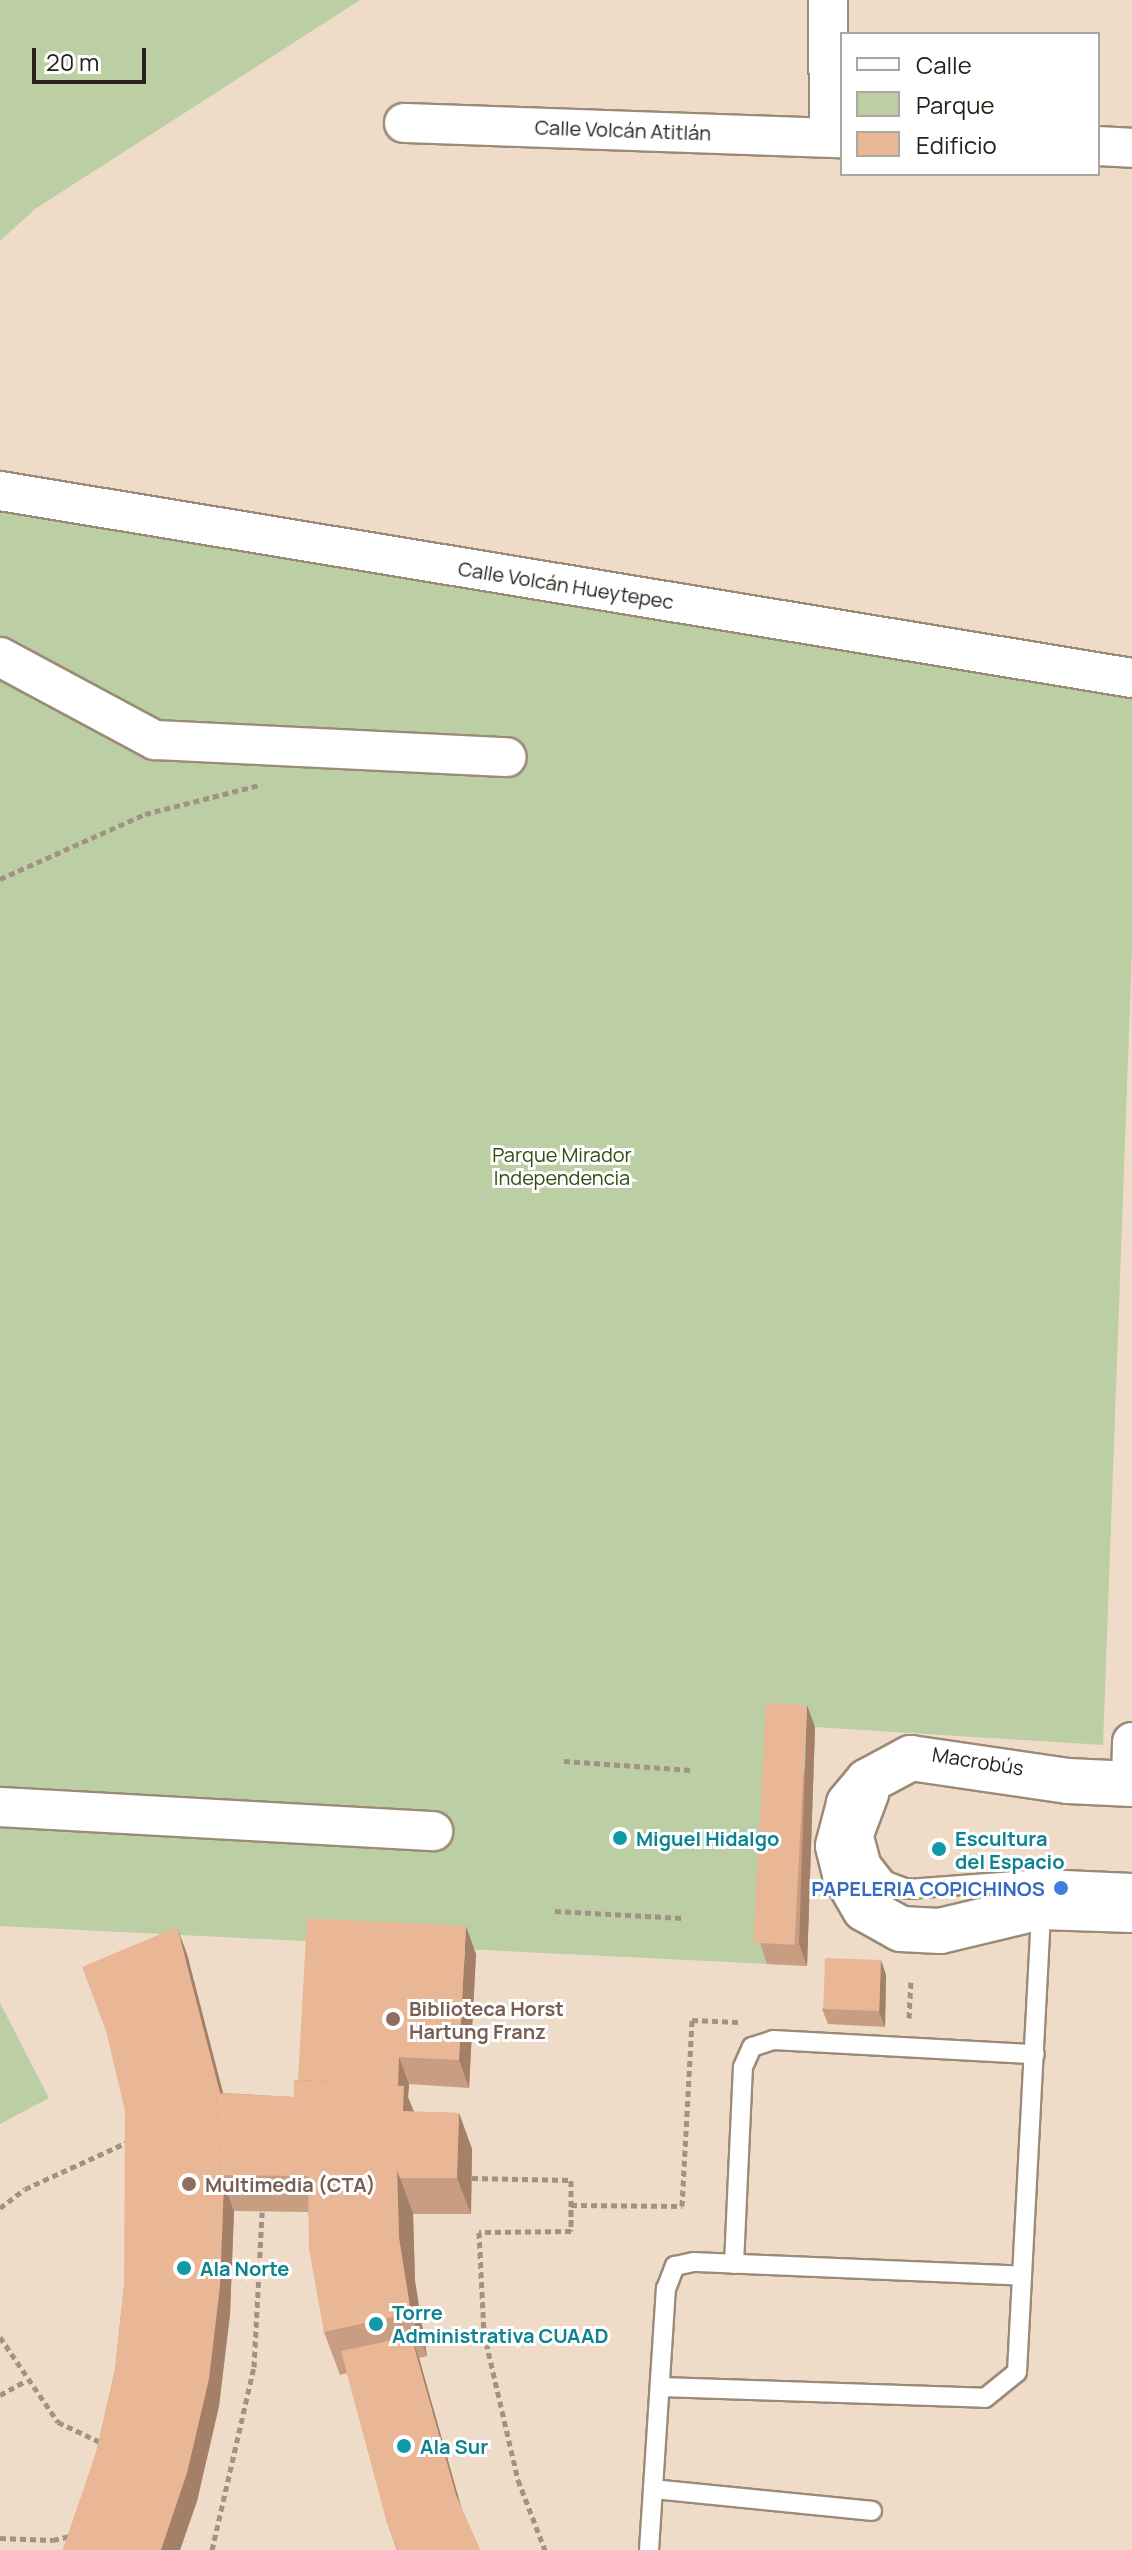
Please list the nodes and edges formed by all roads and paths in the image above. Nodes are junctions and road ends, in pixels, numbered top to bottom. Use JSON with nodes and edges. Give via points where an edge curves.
{"nodes":[{"id":1,"x":828,"y":0,"type":"edge"},
{"id":2,"x":404,"y":123,"type":"dead end"},
{"id":3,"x":835,"y":138,"type":"edge"},
{"id":4,"x":1100,"y":146,"type":"edge"},
{"id":5,"x":1132,"y":148,"type":"edge"},
{"id":6,"x":0,"y":491,"type":"edge"},
{"id":7,"x":0,"y":657,"type":"edge"},
{"id":8,"x":1132,"y":678,"type":"edge"},
{"id":9,"x":507,"y":757,"type":"dead end"},
{"id":10,"x":265,"y":784,"type":"dead end"},
{"id":11,"x":0,"y":879,"type":"edge"},
{"id":12,"x":564,"y":1761,"type":"dead end"},
{"id":13,"x":692,"y":1770,"type":"dead end"},
{"id":14,"x":1132,"y":1776,"type":"edge"},
{"id":15,"x":0,"y":1807,"type":"edge"},
{"id":16,"x":433,"y":1831,"type":"dead end"},
{"id":17,"x":1132,"y":1883,"type":"edge"},
{"id":18,"x":1041,"y":1907,"type":"junction"},
{"id":19,"x":1132,"y":1910,"type":"edge"},
{"id":20,"x":555,"y":1911,"type":"dead end"},
{"id":21,"x":683,"y":1918,"type":"dead end"},
{"id":22,"x":1035,"y":2054,"type":"junction"},
{"id":23,"x":135,"y":2139,"type":"edge"},
{"id":24,"x":472,"y":2178,"type":"dead end"},
{"id":25,"x":0,"y":2208,"type":"edge"},
{"id":26,"x":262,"y":2212,"type":"edge"},
{"id":27,"x":734,"y":2264,"type":"junction"},
{"id":28,"x":1022,"y":2276,"type":"junction"},
{"id":29,"x":0,"y":2337,"type":"edge"},
{"id":30,"x":25,"y":2381,"type":"junction"},
{"id":31,"x":661,"y":2387,"type":"junction"},
{"id":32,"x":0,"y":2395,"type":"edge"},
{"id":33,"x":113,"y":2449,"type":"edge"},
{"id":34,"x":653,"y":2489,"type":"junction"},
{"id":35,"x":872,"y":2511,"type":"dead end"},
{"id":36,"x":78,"y":2534,"type":"edge"},
{"id":37,"x":0,"y":2538,"type":"edge"},
{"id":38,"x":212,"y":2550,"type":"edge"},
{"id":39,"x":545,"y":2550,"type":"edge"},
{"id":40,"x":649,"y":2550,"type":"edge"}],
"edges":[{"from":1,"to":3,"type":"street"},
{"from":2,"to":3,"type":"street","name":"Calle Volcán Atitlán"},
{"from":4,"to":5,"type":"street"},
{"from":6,"to":8,"type":"street","name":"Calle Volcán Hueytepec"},
{"from":7,"to":9,"type":"street","via":[[155,740]]},
{"from":10,"to":11,"type":"path","via":[[145,814]]},
{"from":12,"to":13,"type":"path"},
{"from":14,"to":17,"type":"lane","name":"Macrobús","via":[[1042,1793],[912,1774],[889,1784],[871,1804],[864,1836],[871,1862],[886,1881],[908,1889],[1042,1879]]},
{"from":14,"to":18,"type":"street","via":[[1068,1781],[911,1758],[868,1781],[849,1804],[838,1846],[845,1875],[865,1909],[901,1929],[940,1931]]},
{"from":15,"to":16,"type":"street"},
{"from":18,"to":19,"type":"street"},
{"from":18,"to":22,"type":"lane"},
{"from":20,"to":21,"type":"path"},
{"from":22,"to":27,"type":"lane","via":[[773,2040],[752,2047],[743,2067]]},
{"from":22,"to":28,"type":"lane"},
{"from":23,"to":25,"type":"path","via":[[25,2189]]},
{"from":24,"to":39,"type":"path","via":[[571,2180],[571,2231],[479,2232],[487,2348],[518,2480]]},
{"from":26,"to":38,"type":"path","via":[[254,2367]]},
{"from":27,"to":28,"type":"lane"},
{"from":27,"to":31,"type":"lane","via":[[675,2266],[666,2289]]},
{"from":28,"to":31,"type":"lane","via":[[1017,2372],[985,2398]]},
{"from":29,"to":30,"type":"path"},
{"from":30,"to":32,"type":"path"},
{"from":30,"to":33,"type":"path","via":[[58,2422]]},
{"from":31,"to":34,"type":"lane"},
{"from":34,"to":35,"type":"lane"},
{"from":34,"to":40,"type":"lane"},
{"from":36,"to":37,"type":"path","via":[[53,2540]]}]}
